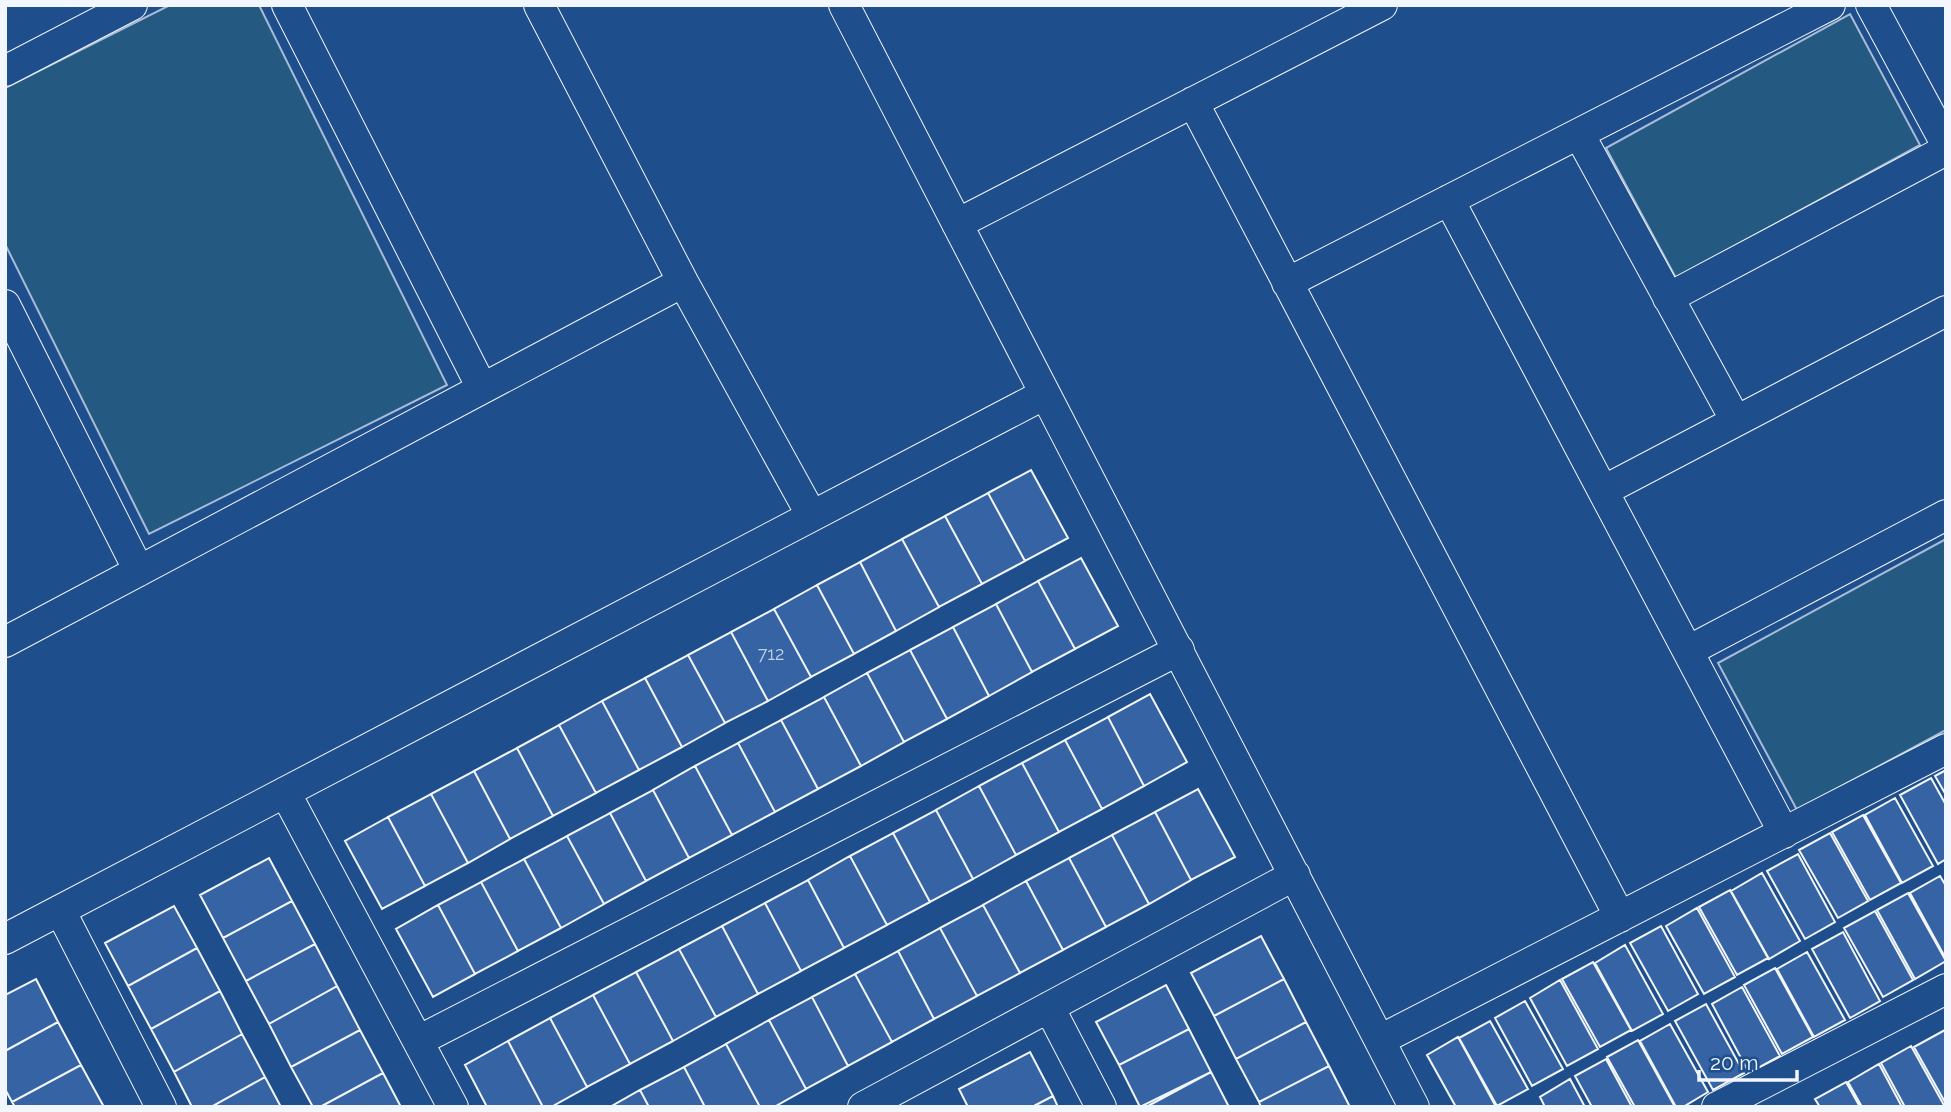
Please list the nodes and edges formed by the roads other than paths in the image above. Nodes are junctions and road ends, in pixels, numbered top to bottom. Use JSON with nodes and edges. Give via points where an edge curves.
{"nodes":[{"id":1,"x":132,"y":5,"type":"edge"},
{"id":2,"x":287,"y":5,"type":"edge"},
{"id":3,"x":539,"y":5,"type":"edge"},
{"id":4,"x":844,"y":5,"type":"edge"},
{"id":5,"x":1382,"y":5,"type":"edge"},
{"id":6,"x":1830,"y":5,"type":"edge"},
{"id":7,"x":1871,"y":5,"type":"edge"},
{"id":8,"x":5,"y":71,"type":"edge"},
{"id":9,"x":1193,"y":102,"type":"junction"},
{"id":10,"x":1578,"y":134,"type":"junction"},
{"id":11,"x":1946,"y":144,"type":"edge"},
{"id":12,"x":1946,"y":150,"type":"edge"},
{"id":13,"x":1449,"y":200,"type":"junction"},
{"id":14,"x":957,"y":224,"type":"junction"},
{"id":15,"x":683,"y":282,"type":"junction"},
{"id":16,"x":1287,"y":282,"type":"junction"},
{"id":17,"x":1668,"y":298,"type":"junction"},
{"id":18,"x":5,"y":305,"type":"edge"},
{"id":19,"x":1946,"y":311,"type":"edge"},
{"id":20,"x":482,"y":388,"type":"junction"},
{"id":21,"x":1045,"y":394,"type":"junction"},
{"id":22,"x":1736,"y":421,"type":"junction"},
{"id":23,"x":1603,"y":491,"type":"junction"},
{"id":24,"x":1946,"y":515,"type":"edge"},
{"id":25,"x":812,"y":516,"type":"junction"},
{"id":26,"x":139,"y":571,"type":"junction"},
{"id":27,"x":5,"y":642,"type":"edge"},
{"id":28,"x":1179,"y":650,"type":"junction"},
{"id":29,"x":1688,"y":651,"type":"junction"},
{"id":30,"x":1946,"y":750,"type":"edge"},
{"id":31,"x":285,"y":792,"type":"junction"},
{"id":32,"x":1784,"y":833,"type":"junction"},
{"id":33,"x":1295,"y":875,"type":"junction"},
{"id":34,"x":60,"y":910,"type":"junction"},
{"id":35,"x":1620,"y":917,"type":"junction"},
{"id":36,"x":5,"y":939,"type":"edge"},
{"id":37,"x":1946,"y":989,"type":"edge"},
{"id":38,"x":1049,"y":1007,"type":"junction"},
{"id":39,"x":1380,"y":1040,"type":"junction"},
{"id":40,"x":418,"y":1041,"type":"junction"},
{"id":41,"x":160,"y":1107,"type":"edge"},
{"id":42,"x":453,"y":1107,"type":"edge"},
{"id":43,"x":863,"y":1107,"type":"edge"},
{"id":44,"x":1101,"y":1107,"type":"edge"},
{"id":45,"x":1414,"y":1107,"type":"edge"},
{"id":46,"x":1717,"y":1107,"type":"edge"}],
"edges":[{"from":1,"to":8,"type":"street"},
{"from":2,"to":20,"type":"street"},
{"from":3,"to":15,"type":"street"},
{"from":4,"to":14,"type":"street"},
{"from":5,"to":9,"type":"street"},
{"from":6,"to":10,"type":"street"},
{"from":7,"to":11,"type":"street"},
{"from":9,"to":14,"type":"street"},
{"from":9,"to":16,"type":"street"},
{"from":10,"to":13,"type":"street"},
{"from":10,"to":17,"type":"street"},
{"from":12,"to":17,"type":"street"},
{"from":13,"to":16,"type":"street"},
{"from":13,"to":23,"type":"street"},
{"from":14,"to":21,"type":"street"},
{"from":15,"to":20,"type":"street"},
{"from":15,"to":25,"type":"street"},
{"from":16,"to":35,"type":"street"},
{"from":17,"to":22,"type":"street"},
{"from":18,"to":26,"type":"street"},
{"from":19,"to":22,"type":"street"},
{"from":20,"to":26,"type":"street"},
{"from":21,"to":25,"type":"street"},
{"from":21,"to":28,"type":"street"},
{"from":22,"to":23,"type":"street"},
{"from":23,"to":29,"type":"street"},
{"from":24,"to":29,"type":"street"},
{"from":25,"to":31,"type":"street"},
{"from":26,"to":27,"type":"street"},
{"from":28,"to":33,"type":"street"},
{"from":28,"to":40,"type":"street"},
{"from":29,"to":32,"type":"street"},
{"from":30,"to":32,"type":"street"},
{"from":31,"to":34,"type":"street"},
{"from":31,"to":40,"type":"street"},
{"from":32,"to":35,"type":"street"},
{"from":33,"to":38,"type":"street"},
{"from":33,"to":39,"type":"street"},
{"from":34,"to":36,"type":"street"},
{"from":34,"to":41,"type":"street"},
{"from":35,"to":39,"type":"street"},
{"from":37,"to":46,"type":"street"},
{"from":38,"to":43,"type":"street"},
{"from":38,"to":44,"type":"street"},
{"from":39,"to":45,"type":"street"},
{"from":40,"to":42,"type":"street"}]}
